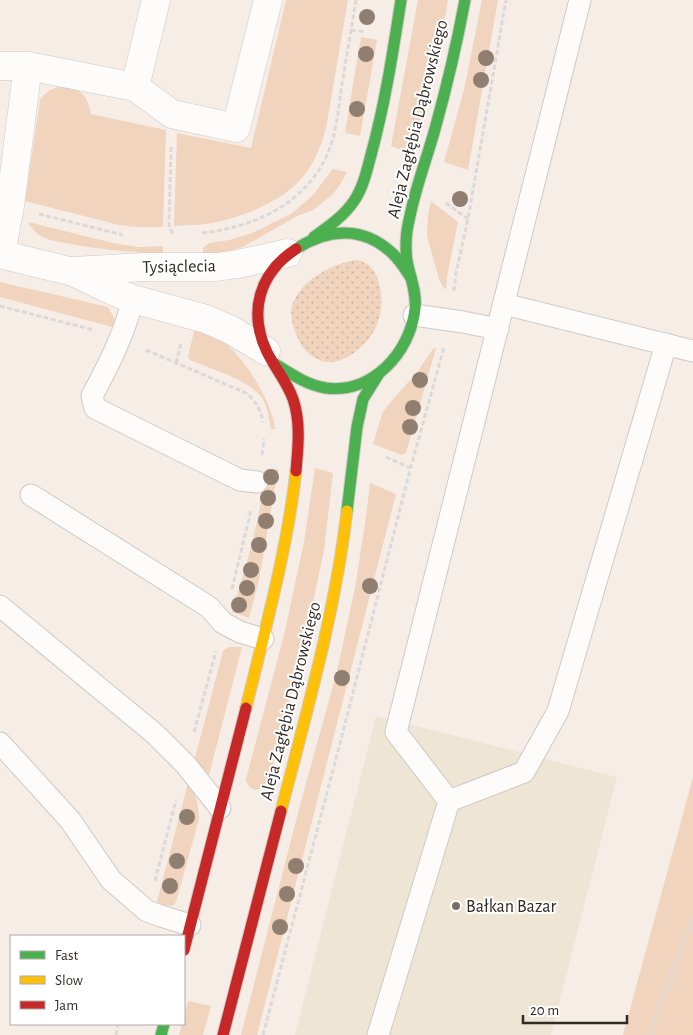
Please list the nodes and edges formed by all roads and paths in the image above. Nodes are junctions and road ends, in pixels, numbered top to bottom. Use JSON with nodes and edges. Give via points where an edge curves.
{"nodes":[{"id":1,"x":156,"y":0,"type":"edge"},
{"id":2,"x":268,"y":0,"type":"edge"},
{"id":3,"x":356,"y":0,"type":"edge"},
{"id":4,"x":401,"y":0,"type":"edge"},
{"id":5,"x":465,"y":0,"type":"edge"},
{"id":6,"x":506,"y":0,"type":"edge"},
{"id":7,"x":580,"y":0,"type":"edge"},
{"id":8,"x":352,"y":30,"type":"junction"},
{"id":9,"x":368,"y":32,"type":"dead end"},
{"id":10,"x":0,"y":66,"type":"edge"},
{"id":11,"x":28,"y":66,"type":"junction"},
{"id":12,"x":135,"y":87,"type":"junction"},
{"id":13,"x":172,"y":114,"type":"junction"},
{"id":14,"x":440,"y":198,"type":"dead end"},
{"id":15,"x":34,"y":212,"type":"dead end"},
{"id":16,"x":468,"y":219,"type":"junction"},
{"id":17,"x":194,"y":233,"type":"dead end"},
{"id":18,"x":180,"y":234,"type":"dead end"},
{"id":19,"x":129,"y":235,"type":"dead end"},
{"id":20,"x":174,"y":235,"type":"junction"},
{"id":21,"x":164,"y":236,"type":"dead end"},
{"id":22,"x":313,"y":238,"type":"junction"},
{"id":23,"x":288,"y":253,"type":"junction"},
{"id":24,"x":0,"y":254,"type":"edge"},
{"id":25,"x":69,"y":271,"type":"junction"},
{"id":26,"x":411,"y":278,"type":"junction"},
{"id":27,"x":133,"y":299,"type":"junction"},
{"id":28,"x":504,"y":304,"type":"junction"},
{"id":29,"x":414,"y":315,"type":"junction"},
{"id":30,"x":450,"y":320,"type":"junction"},
{"id":31,"x":498,"y":329,"type":"junction"},
{"id":32,"x":666,"y":344,"type":"junction"},
{"id":33,"x":693,"y":351,"type":"edge"},
{"id":34,"x":269,"y":356,"type":"junction"},
{"id":35,"x":378,"y":375,"type":"junction"},
{"id":36,"x":380,"y":455,"type":"dead end"},
{"id":37,"x":411,"y":468,"type":"junction"},
{"id":38,"x":257,"y":482,"type":"dead end"},
{"id":39,"x":31,"y":495,"type":"dead end"},
{"id":40,"x":0,"y":606,"type":"edge"},
{"id":41,"x":263,"y":639,"type":"junction"},
{"id":42,"x":0,"y":743,"type":"edge"},
{"id":43,"x":449,"y":802,"type":"junction"},
{"id":44,"x":220,"y":808,"type":"junction"},
{"id":45,"x":693,"y":919,"type":"edge"},
{"id":46,"x":190,"y":925,"type":"junction"},
{"id":47,"x":185,"y":946,"type":"edge"},
{"id":48,"x":223,"y":1035,"type":"edge"},
{"id":49,"x":263,"y":1035,"type":"edge"},
{"id":50,"x":378,"y":1035,"type":"edge"},
{"id":51,"x":649,"y":1035,"type":"edge"}],
"edges":[{"from":1,"to":12,"type":"street"},
{"from":2,"to":13,"type":"street","via":[[236,128]]},
{"from":3,"to":8,"type":"path"},
{"from":4,"to":22,"type":"street","name":"Aleja Zagłębia Dąbrowskiego","via":[[379,126],[360,187],[348,208]]},
{"from":5,"to":26,"type":"street","name":"Aleja Zagłębia Dąbrowskiego","via":[[450,74],[411,210],[406,249]]},
{"from":6,"to":16,"type":"path"},
{"from":7,"to":28,"type":"lane"},
{"from":8,"to":9,"type":"path"},
{"from":8,"to":17,"type":"path","via":[[335,129],[326,157],[314,177],[299,194],[278,209],[241,225]]},
{"from":10,"to":11,"type":"street"},
{"from":11,"to":12,"type":"street"},
{"from":11,"to":24,"type":"street","via":[[10,206]]},
{"from":12,"to":13,"type":"street"},
{"from":13,"to":20,"type":"path","via":[[169,225]]},
{"from":14,"to":16,"type":"path"},
{"from":15,"to":19,"type":"path"},
{"from":16,"to":30,"type":"path"},
{"from":18,"to":20,"type":"path"},
{"from":20,"to":21,"type":"path"},
{"from":22,"to":23,"type":"street"},
{"from":22,"to":26,"type":"street","via":[[330,232],[344,232],[370,238],[392,254]]},
{"from":23,"to":25,"type":"street","name":"Tysiąclecia","via":[[216,267]]},
{"from":23,"to":34,"type":"street","via":[[273,268],[259,298],[259,330]]},
{"from":24,"to":25,"type":"street","name":"Tysiąclecia"},
{"from":25,"to":27,"type":"street","name":"Tysiąclecia"},
{"from":26,"to":29,"type":"street"},
{"from":27,"to":34,"type":"street","name":"Tysiąclecia","via":[[206,319],[231,330]]},
{"from":27,"to":38,"type":"lane","via":[[118,347],[92,396],[95,408],[240,480]]},
{"from":28,"to":31,"type":"lane"},
{"from":28,"to":32,"type":"lane"},
{"from":29,"to":30,"type":"lane"},
{"from":29,"to":35,"type":"street","via":[[404,343]]},
{"from":30,"to":31,"type":"lane"},
{"from":30,"to":37,"type":"path"},
{"from":31,"to":43,"type":"lane","via":[[396,732]]},
{"from":32,"to":33,"type":"lane"},
{"from":32,"to":43,"type":"lane","via":[[558,711],[524,772]]},
{"from":34,"to":35,"type":"street","via":[[304,382],[328,388],[353,387]]},
{"from":34,"to":41,"type":"street","via":[[294,402],[298,457],[276,585]]},
{"from":35,"to":48,"type":"street","name":"Aleja Zagłębia Dąbrowskiego","via":[[363,399],[356,427],[346,520],[324,645]]},
{"from":36,"to":37,"type":"path"},
{"from":37,"to":49,"type":"path"},
{"from":39,"to":41,"type":"lane","via":[[209,607],[223,623]]},
{"from":40,"to":44,"type":"lane","via":[[154,734],[186,764]]},
{"from":41,"to":44,"type":"street"},
{"from":42,"to":46,"type":"lane","via":[[70,820],[111,880],[147,911]]},
{"from":43,"to":50,"type":"lane"},
{"from":44,"to":46,"type":"street"},
{"from":45,"to":51,"type":"path"},
{"from":46,"to":47,"type":"street"}]}
